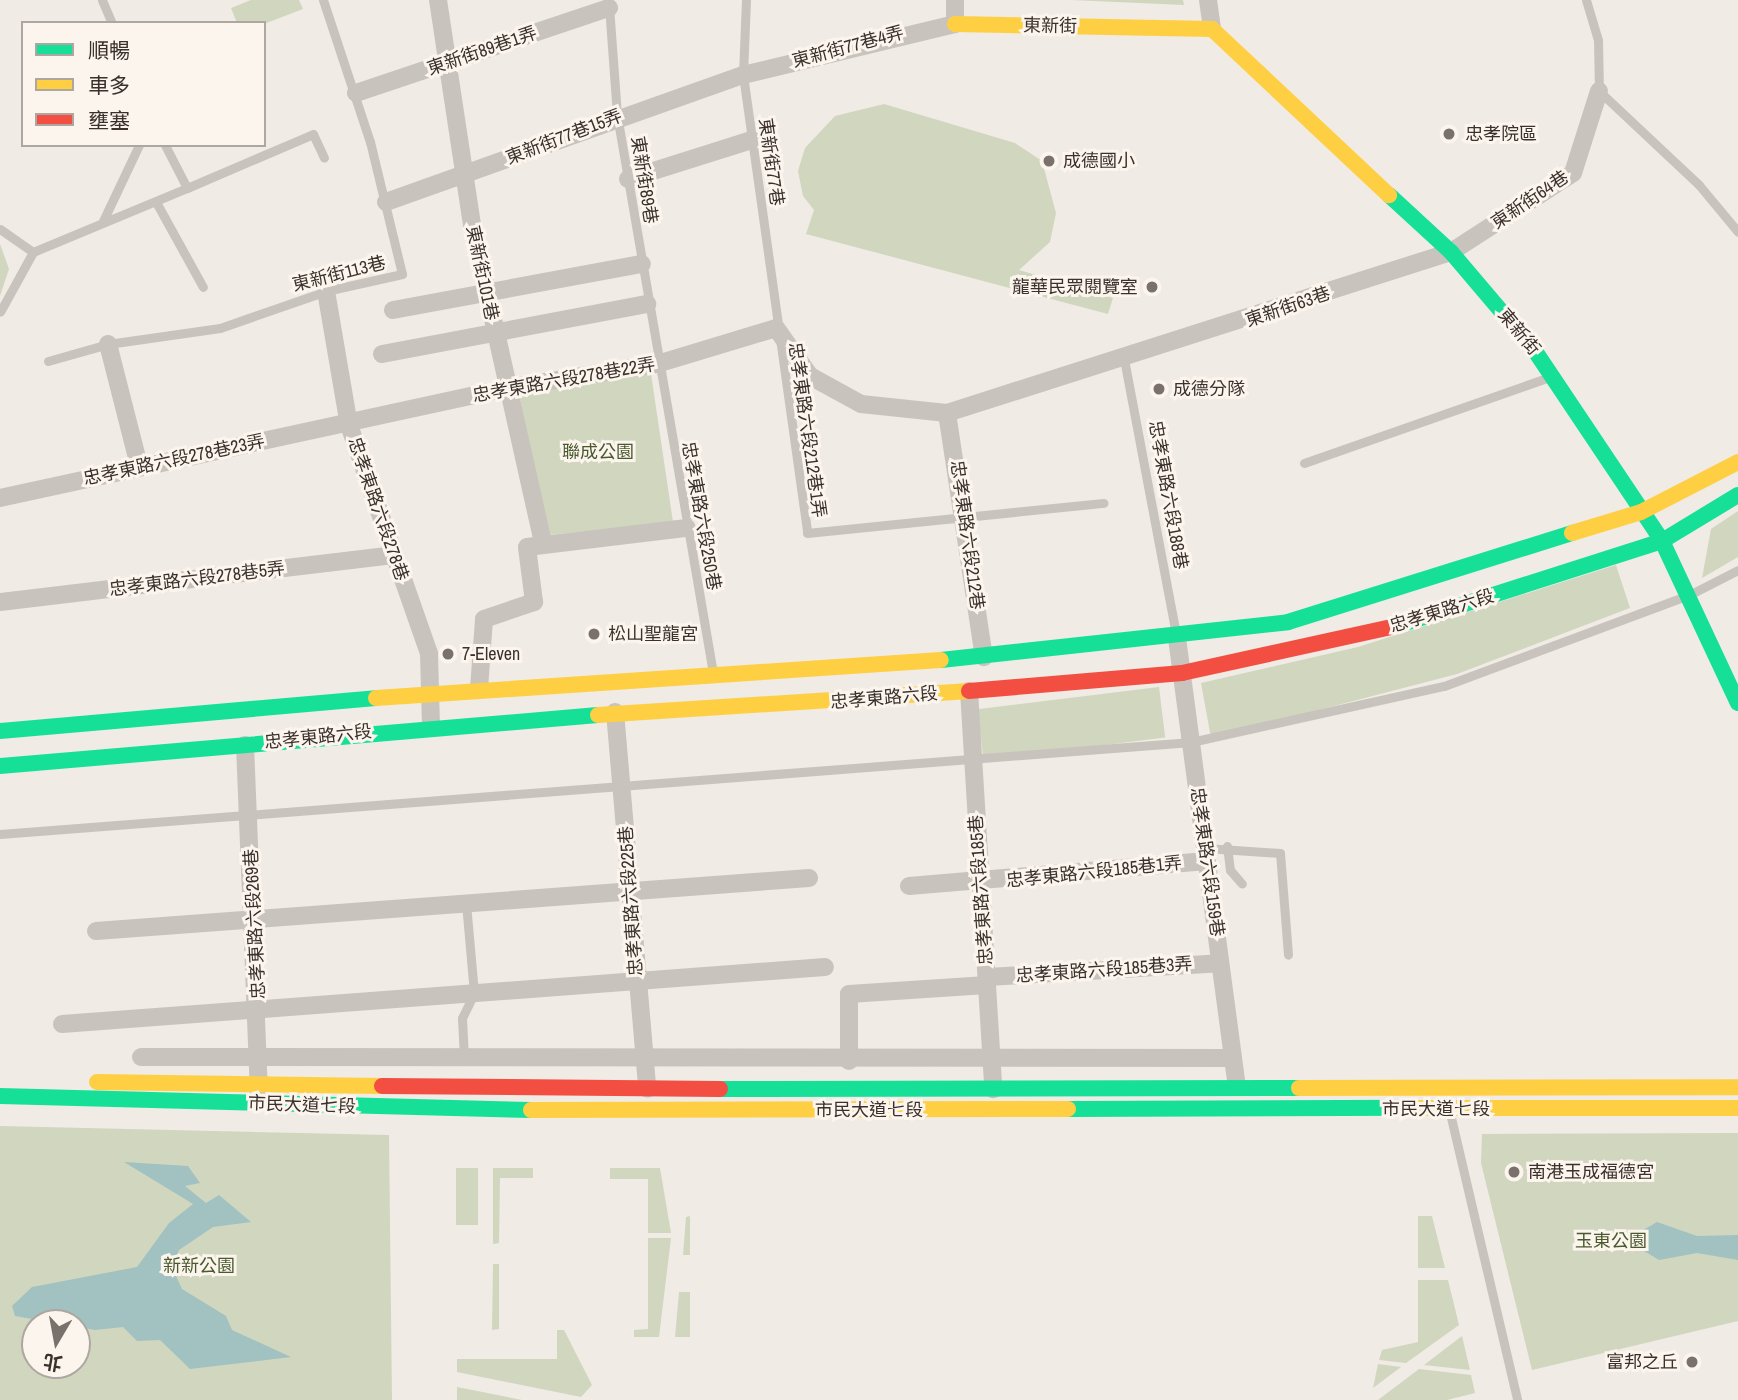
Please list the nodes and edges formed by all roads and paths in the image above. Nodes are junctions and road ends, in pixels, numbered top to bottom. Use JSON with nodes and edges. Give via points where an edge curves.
{"nodes":[{"id":1,"x":102,"y":0,"type":"edge"},
{"id":2,"x":323,"y":0,"type":"edge"},
{"id":3,"x":438,"y":0,"type":"edge"},
{"id":4,"x":746,"y":0,"type":"edge"},
{"id":5,"x":955,"y":0,"type":"edge"},
{"id":6,"x":1209,"y":0,"type":"edge"},
{"id":7,"x":1586,"y":0,"type":"edge"},
{"id":8,"x":608,"y":4,"type":"edge"},
{"id":9,"x":111,"y":21,"type":"edge"},
{"id":10,"x":955,"y":24,"type":"junction"},
{"id":11,"x":1212,"y":29,"type":"junction"},
{"id":12,"x":445,"y":64,"type":"junction"},
{"id":13,"x":743,"y":75,"type":"junction"},
{"id":14,"x":1599,"y":91,"type":"junction"},
{"id":15,"x":356,"y":93,"type":"junction"},
{"id":16,"x":617,"y":115,"type":"junction"},
{"id":17,"x":752,"y":140,"type":"junction"},
{"id":18,"x":138,"y":147,"type":"edge"},
{"id":19,"x":166,"y":147,"type":"edge"},
{"id":20,"x":324,"y":158,"type":"dead end"},
{"id":21,"x":464,"y":175,"type":"junction"},
{"id":22,"x":628,"y":179,"type":"junction"},
{"id":23,"x":187,"y":188,"type":"junction"},
{"id":24,"x":156,"y":202,"type":"junction"},
{"id":25,"x":386,"y":202,"type":"junction"},
{"id":26,"x":103,"y":221,"type":"junction"},
{"id":27,"x":0,"y":229,"type":"edge"},
{"id":28,"x":1738,"y":232,"type":"edge"},
{"id":29,"x":33,"y":252,"type":"junction"},
{"id":30,"x":1451,"y":252,"type":"junction"},
{"id":31,"x":642,"y":264,"type":"junction"},
{"id":32,"x":203,"y":287,"type":"dead end"},
{"id":33,"x":326,"y":291,"type":"junction"},
{"id":34,"x":486,"y":294,"type":"junction"},
{"id":35,"x":648,"y":304,"type":"junction"},
{"id":36,"x":393,"y":310,"type":"dead end"},
{"id":37,"x":0,"y":312,"type":"edge"},
{"id":38,"x":776,"y":328,"type":"junction"},
{"id":39,"x":495,"y":333,"type":"junction"},
{"id":40,"x":108,"y":344,"type":"junction"},
{"id":41,"x":382,"y":354,"type":"dead end"},
{"id":42,"x":1124,"y":359,"type":"junction"},
{"id":43,"x":48,"y":361,"type":"dead end"},
{"id":44,"x":657,"y":364,"type":"junction"},
{"id":45,"x":1554,"y":375,"type":"junction"},
{"id":46,"x":507,"y":388,"type":"junction"},
{"id":47,"x":947,"y":413,"type":"junction"},
{"id":48,"x":349,"y":425,"type":"junction"},
{"id":49,"x":1738,"y":462,"type":"edge"},
{"id":50,"x":1304,"y":463,"type":"dead end"},
{"id":51,"x":139,"y":466,"type":"junction"},
{"id":52,"x":1738,"y":495,"type":"edge"},
{"id":53,"x":0,"y":498,"type":"edge"},
{"id":54,"x":1103,"y":503,"type":"dead end"},
{"id":55,"x":1641,"y":512,"type":"junction"},
{"id":56,"x":967,"y":518,"type":"junction"},
{"id":57,"x":687,"y":528,"type":"junction"},
{"id":58,"x":1662,"y":541,"type":"junction"},
{"id":59,"x":543,"y":543,"type":"junction"},
{"id":60,"x":393,"y":555,"type":"junction"},
{"id":61,"x":1738,"y":570,"type":"edge"},
{"id":62,"x":1689,"y":595,"type":"junction"},
{"id":63,"x":0,"y":602,"type":"edge"},
{"id":64,"x":1177,"y":638,"type":"junction"},
{"id":65,"x":984,"y":657,"type":"junction"},
{"id":66,"x":1182,"y":673,"type":"junction"},
{"id":67,"x":713,"y":674,"type":"junction"},
{"id":68,"x":479,"y":689,"type":"junction"},
{"id":69,"x":969,"y":691,"type":"junction"},
{"id":70,"x":429,"y":695,"type":"junction"},
{"id":71,"x":1738,"y":702,"type":"edge"},
{"id":72,"x":615,"y":712,"type":"junction"},
{"id":73,"x":431,"y":726,"type":"junction"},
{"id":74,"x":0,"y":731,"type":"edge"},
{"id":75,"x":1191,"y":742,"type":"junction"},
{"id":76,"x":245,"y":745,"type":"junction"},
{"id":77,"x":973,"y":758,"type":"junction"},
{"id":78,"x":0,"y":766,"type":"edge"},
{"id":79,"x":624,"y":788,"type":"junction"},
{"id":80,"x":248,"y":811,"type":"junction"},
{"id":81,"x":0,"y":834,"type":"edge"},
{"id":82,"x":1227,"y":846,"type":"junction"},
{"id":83,"x":1206,"y":855,"type":"junction"},
{"id":84,"x":809,"y":878,"type":"dead end"},
{"id":85,"x":981,"y":884,"type":"junction"},
{"id":86,"x":1242,"y":884,"type":"dead end"},
{"id":87,"x":909,"y":886,"type":"dead end"},
{"id":88,"x":630,"y":892,"type":"junction"},
{"id":89,"x":466,"y":904,"type":"junction"},
{"id":90,"x":254,"y":921,"type":"junction"},
{"id":91,"x":96,"y":932,"type":"dead end"},
{"id":92,"x":1288,"y":954,"type":"dead end"},
{"id":93,"x":1220,"y":963,"type":"junction"},
{"id":94,"x":825,"y":967,"type":"dead end"},
{"id":95,"x":636,"y":978,"type":"junction"},
{"id":96,"x":987,"y":981,"type":"junction"},
{"id":97,"x":474,"y":993,"type":"junction"},
{"id":98,"x":259,"y":1009,"type":"junction"},
{"id":99,"x":62,"y":1024,"type":"dead end"},
{"id":100,"x":646,"y":1056,"type":"junction"},
{"id":101,"x":141,"y":1057,"type":"dead end"},
{"id":102,"x":1233,"y":1058,"type":"junction"},
{"id":103,"x":262,"y":1059,"type":"junction"},
{"id":104,"x":464,"y":1059,"type":"junction"},
{"id":105,"x":849,"y":1061,"type":"junction"},
{"id":106,"x":992,"y":1061,"type":"junction"},
{"id":107,"x":0,"y":1081,"type":"edge"},
{"id":108,"x":260,"y":1084,"type":"junction"},
{"id":109,"x":1237,"y":1086,"type":"junction"},
{"id":110,"x":1738,"y":1087,"type":"edge"},
{"id":111,"x":647,"y":1089,"type":"junction"},
{"id":112,"x":993,"y":1089,"type":"junction"},
{"id":113,"x":0,"y":1096,"type":"edge"},
{"id":114,"x":259,"y":1103,"type":"junction"},
{"id":115,"x":1448,"y":1108,"type":"junction"},
{"id":116,"x":1738,"y":1108,"type":"edge"},
{"id":117,"x":1517,"y":1400,"type":"edge"}],
"edges":[{"from":1,"to":9,"type":"lane"},
{"from":2,"to":15,"type":"lane","name":"東新街113巷"},
{"from":3,"to":12,"type":"street","name":"東新街101巷"},
{"from":4,"to":13,"type":"lane","name":"東新街77巷"},
{"from":5,"to":10,"type":"street"},
{"from":6,"to":11,"type":"street"},
{"from":7,"to":14,"type":"lane","via":[[1598,40]]},
{"from":8,"to":12,"type":"street","name":"東新街89巷1弄"},
{"from":8,"to":16,"type":"lane","name":"東新街89巷"},
{"from":10,"to":11,"type":"street","name":"東新街"},
{"from":10,"to":13,"type":"street","name":"東新街77巷4弄"},
{"from":11,"to":30,"type":"street","name":"東新街"},
{"from":12,"to":15,"type":"street","name":"東新街89巷1弄"},
{"from":12,"to":21,"type":"street","name":"東新街101巷"},
{"from":13,"to":16,"type":"street","name":"東新街77巷15弄"},
{"from":13,"to":17,"type":"lane","name":"東新街77巷"},
{"from":14,"to":28,"type":"lane","via":[[1699,185]]},
{"from":14,"to":30,"type":"street","name":"東新街64巷","via":[[1573,173]]},
{"from":15,"to":25,"type":"lane","name":"東新街113巷"},
{"from":16,"to":21,"type":"street","name":"東新街77巷15弄"},
{"from":16,"to":22,"type":"lane","name":"東新街89巷"},
{"from":17,"to":22,"type":"street"},
{"from":17,"to":38,"type":"lane","name":"東新街77巷"},
{"from":18,"to":26,"type":"lane"},
{"from":19,"to":23,"type":"lane"},
{"from":20,"to":23,"type":"lane","via":[[313,134]]},
{"from":21,"to":25,"type":"street","name":"東新街77巷15弄"},
{"from":21,"to":34,"type":"street","name":"東新街101巷"},
{"from":22,"to":31,"type":"lane","name":"東新街89巷"},
{"from":23,"to":24,"type":"lane"},
{"from":24,"to":26,"type":"lane"},
{"from":24,"to":32,"type":"lane"},
{"from":25,"to":33,"type":"lane","name":"東新街113巷","via":[[402,274]]},
{"from":26,"to":29,"type":"lane"},
{"from":27,"to":29,"type":"lane"},
{"from":29,"to":37,"type":"lane"},
{"from":30,"to":42,"type":"street","name":"東新街63巷"},
{"from":30,"to":45,"type":"street","name":"東新街"},
{"from":31,"to":34,"type":"street"},
{"from":31,"to":35,"type":"lane","name":"東新街89巷"},
{"from":33,"to":40,"type":"lane","name":"東新街113巷","via":[[207,331]]},
{"from":33,"to":48,"type":"street","name":"忠孝東路六段278巷"},
{"from":34,"to":36,"type":"street"},
{"from":34,"to":39,"type":"street","name":"東新街101巷"},
{"from":35,"to":39,"type":"street"},
{"from":35,"to":44,"type":"lane","name":"東新街89巷"},
{"from":38,"to":44,"type":"street","name":"忠孝東路六段278巷22弄"},
{"from":38,"to":47,"type":"street","via":[[810,376],[861,404]]},
{"from":38,"to":56,"type":"lane","name":"忠孝東路六段212巷1弄","via":[[807,533]]},
{"from":39,"to":41,"type":"street"},
{"from":39,"to":46,"type":"street","name":"東新街101巷"},
{"from":40,"to":43,"type":"lane","name":"東新街113巷"},
{"from":40,"to":51,"type":"street"},
{"from":42,"to":47,"type":"street","name":"東新街63巷"},
{"from":42,"to":64,"type":"lane","name":"忠孝東路六段188巷"},
{"from":44,"to":46,"type":"street","name":"忠孝東路六段278巷22弄"},
{"from":44,"to":57,"type":"lane","name":"忠孝東路六段250巷"},
{"from":45,"to":50,"type":"lane"},
{"from":45,"to":55,"type":"street","name":"東新街"},
{"from":46,"to":48,"type":"street","name":"忠孝東路六段278巷22弄"},
{"from":46,"to":59,"type":"street","name":"東新街101巷"},
{"from":47,"to":56,"type":"street","name":"忠孝東路六段212巷"},
{"from":48,"to":51,"type":"street","name":"忠孝東路六段278巷23弄"},
{"from":48,"to":60,"type":"street","name":"忠孝東路六段278巷"},
{"from":49,"to":55,"type":"street","name":"忠孝東路六段"},
{"from":51,"to":53,"type":"street","name":"忠孝東路六段278巷23弄"},
{"from":52,"to":58,"type":"street","name":"忠孝東路六段"},
{"from":54,"to":56,"type":"lane","name":"忠孝東路六段212巷1弄"},
{"from":55,"to":58,"type":"street","name":"東新街"},
{"from":55,"to":64,"type":"street","name":"忠孝東路六段","via":[[1288,622]]},
{"from":56,"to":65,"type":"street","name":"忠孝東路六段212巷"},
{"from":57,"to":59,"type":"street"},
{"from":57,"to":67,"type":"lane","name":"忠孝東路六段250巷"},
{"from":58,"to":62,"type":"street","name":"東新街"},
{"from":58,"to":66,"type":"street","name":"忠孝東路六段","via":[[1354,639]]},
{"from":59,"to":68,"type":"street","via":[[527,547],[534,602],[484,619]]},
{"from":60,"to":63,"type":"street","name":"忠孝東路六段278巷5弄"},
{"from":60,"to":70,"type":"street","name":"忠孝東路六段278巷","via":[[429,654]]},
{"from":61,"to":62,"type":"lane"},
{"from":62,"to":71,"type":"street","name":"東新街"},
{"from":62,"to":75,"type":"lane","via":[[1444,685]]},
{"from":64,"to":65,"type":"street","name":"忠孝東路六段"},
{"from":64,"to":66,"type":"street","name":"忠孝東路六段159巷"},
{"from":65,"to":67,"type":"street","name":"忠孝東路六段"},
{"from":66,"to":69,"type":"street","name":"忠孝東路六段"},
{"from":66,"to":75,"type":"street","name":"忠孝東路六段159巷"},
{"from":67,"to":68,"type":"street","name":"忠孝東路六段"},
{"from":68,"to":70,"type":"street","name":"忠孝東路六段"},
{"from":69,"to":72,"type":"street","name":"忠孝東路六段"},
{"from":69,"to":77,"type":"street","name":"忠孝東路六段185巷"},
{"from":70,"to":73,"type":"street","name":"忠孝東路六段278巷"},
{"from":70,"to":74,"type":"street","name":"忠孝東路六段"},
{"from":72,"to":73,"type":"street","name":"忠孝東路六段"},
{"from":72,"to":79,"type":"street","name":"忠孝東路六段225巷"},
{"from":73,"to":76,"type":"street","name":"忠孝東路六段"},
{"from":75,"to":77,"type":"lane"},
{"from":75,"to":83,"type":"street","name":"忠孝東路六段159巷"},
{"from":76,"to":78,"type":"street","name":"忠孝東路六段"},
{"from":76,"to":80,"type":"street","name":"忠孝東路六段269巷"},
{"from":77,"to":79,"type":"lane"},
{"from":77,"to":85,"type":"street","name":"忠孝東路六段185巷"},
{"from":79,"to":80,"type":"lane"},
{"from":79,"to":88,"type":"street","name":"忠孝東路六段225巷"},
{"from":80,"to":81,"type":"lane"},
{"from":80,"to":90,"type":"street","name":"忠孝東路六段269巷"},
{"from":82,"to":83,"type":"lane"},
{"from":82,"to":86,"type":"lane","via":[[1230,870]]},
{"from":82,"to":92,"type":"lane","via":[[1280,853]]},
{"from":83,"to":85,"type":"street","name":"忠孝東路六段185巷1弄"},
{"from":83,"to":93,"type":"street","name":"忠孝東路六段159巷"},
{"from":84,"to":88,"type":"street"},
{"from":85,"to":87,"type":"street","name":"忠孝東路六段185巷1弄"},
{"from":85,"to":96,"type":"street","name":"忠孝東路六段185巷"},
{"from":88,"to":89,"type":"street"},
{"from":88,"to":95,"type":"street","name":"忠孝東路六段225巷"},
{"from":89,"to":90,"type":"street"},
{"from":89,"to":97,"type":"lane"},
{"from":90,"to":91,"type":"street"},
{"from":90,"to":98,"type":"street","name":"忠孝東路六段269巷"},
{"from":93,"to":96,"type":"street","name":"忠孝東路六段185巷3弄"},
{"from":93,"to":102,"type":"street","name":"忠孝東路六段159巷"},
{"from":94,"to":95,"type":"street"},
{"from":95,"to":97,"type":"street"},
{"from":95,"to":100,"type":"street","name":"忠孝東路六段225巷"},
{"from":96,"to":105,"type":"street","name":"忠孝東路六段185巷3弄","via":[[849,994]]},
{"from":96,"to":106,"type":"street","name":"忠孝東路六段185巷"},
{"from":97,"to":98,"type":"street"},
{"from":97,"to":104,"type":"lane","via":[[462,1018]]},
{"from":98,"to":99,"type":"street"},
{"from":98,"to":103,"type":"street","name":"忠孝東路六段269巷"},
{"from":100,"to":104,"type":"street"},
{"from":100,"to":105,"type":"street"},
{"from":100,"to":111,"type":"street","name":"忠孝東路六段225巷"},
{"from":101,"to":103,"type":"street"},
{"from":102,"to":106,"type":"street"},
{"from":102,"to":109,"type":"street","name":"忠孝東路六段159巷"},
{"from":103,"to":104,"type":"street"},
{"from":103,"to":108,"type":"street","name":"忠孝東路六段269巷"},
{"from":105,"to":106,"type":"street"},
{"from":106,"to":112,"type":"street","name":"忠孝東路六段185巷"},
{"from":107,"to":108,"type":"street","name":"市民大道七段"},
{"from":108,"to":111,"type":"street","name":"市民大道七段"},
{"from":108,"to":114,"type":"street","name":"忠孝東路六段269巷"},
{"from":109,"to":110,"type":"street","name":"市民大道七段"},
{"from":109,"to":112,"type":"street","name":"市民大道七段"},
{"from":111,"to":112,"type":"street","name":"市民大道七段"},
{"from":113,"to":114,"type":"street","name":"市民大道七段"},
{"from":114,"to":115,"type":"street","name":"市民大道七段","via":[[413,1110]]},
{"from":115,"to":116,"type":"street","name":"市民大道七段"},
{"from":115,"to":117,"type":"lane"}]}
